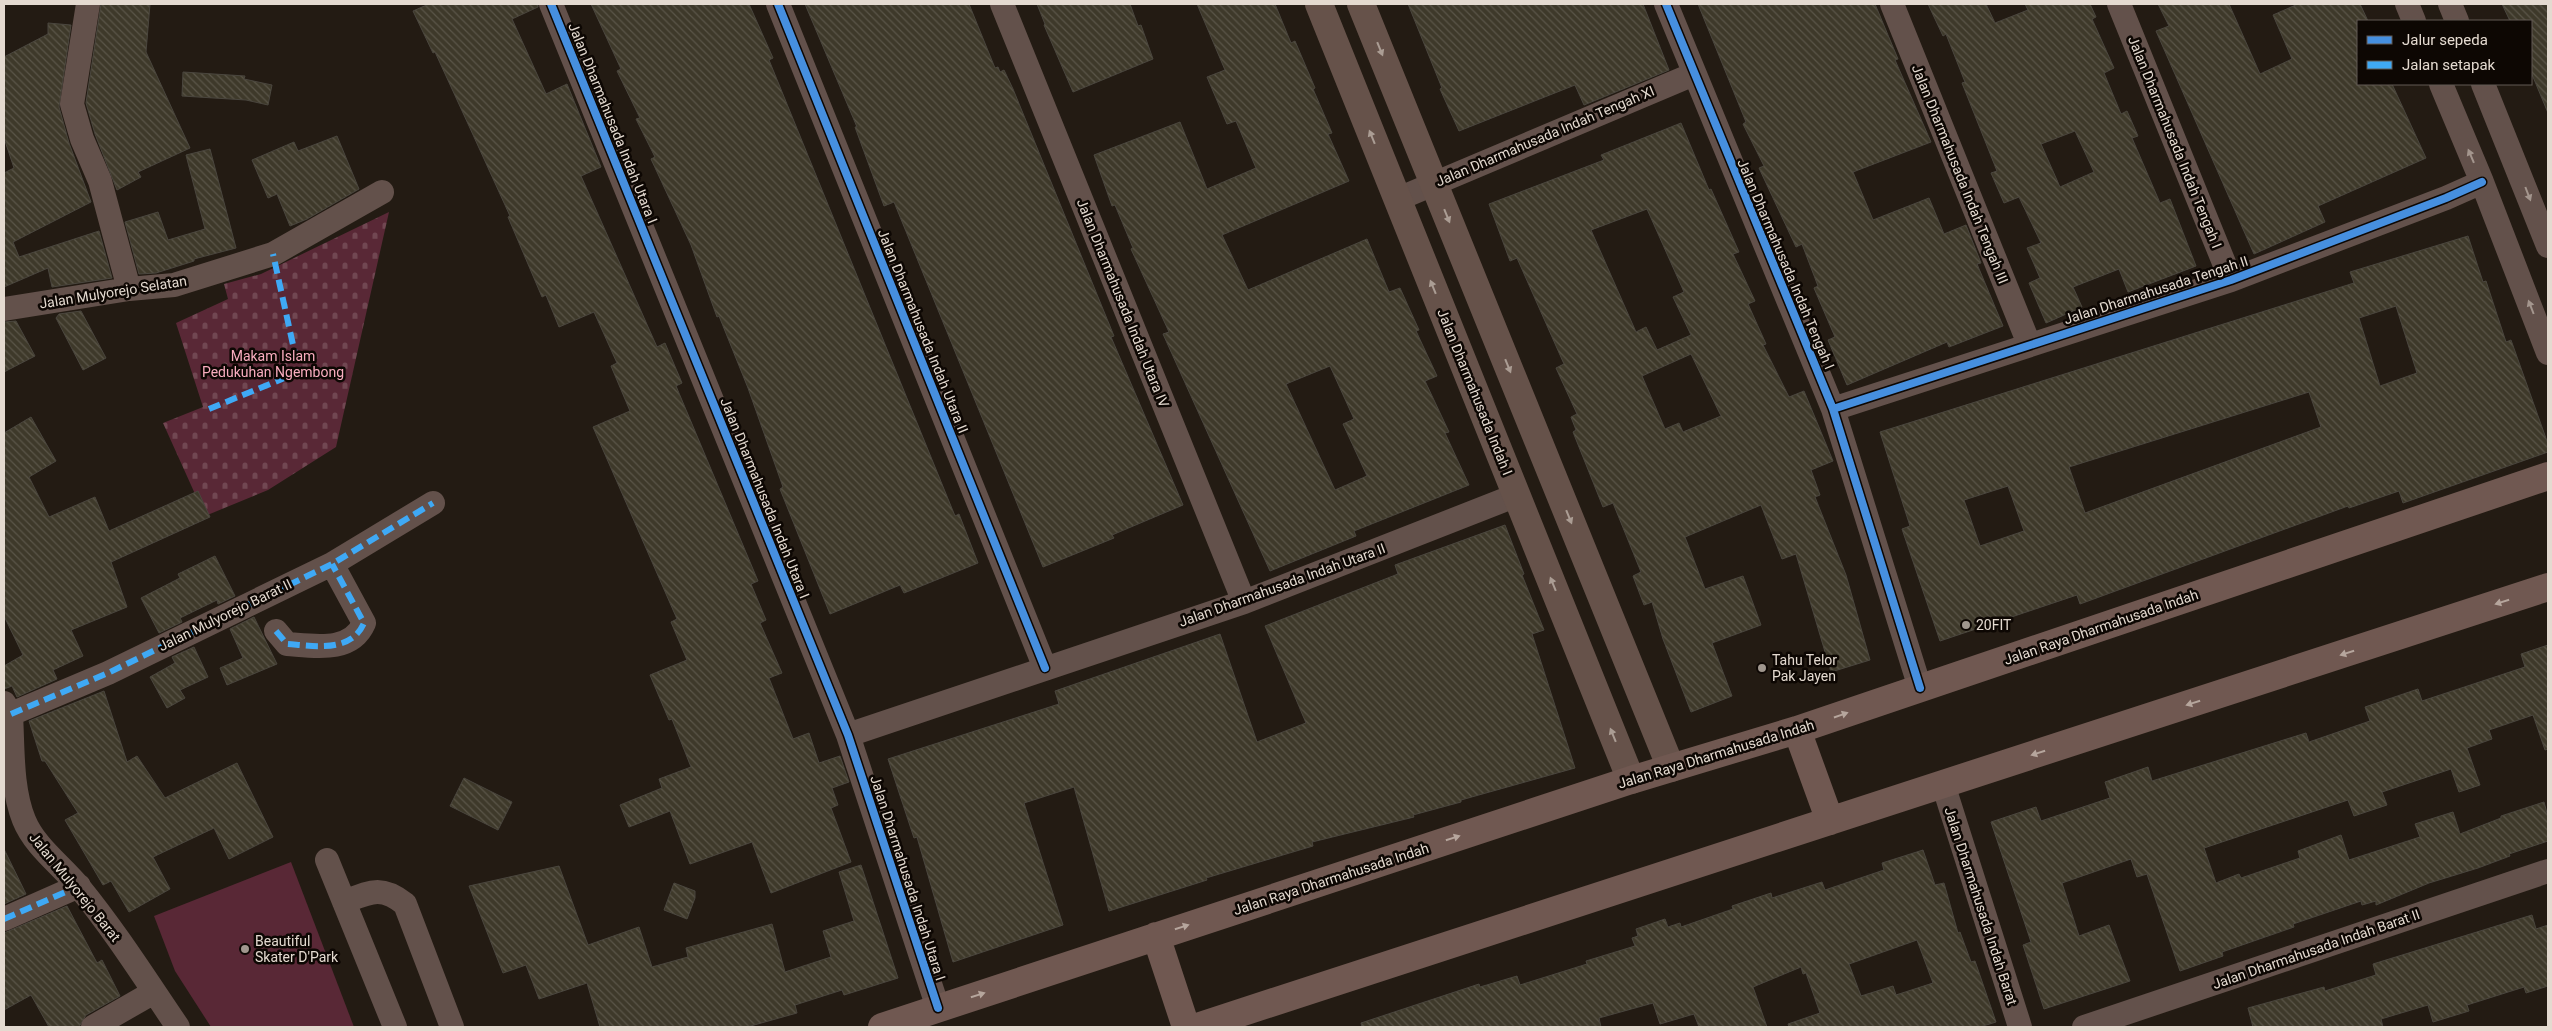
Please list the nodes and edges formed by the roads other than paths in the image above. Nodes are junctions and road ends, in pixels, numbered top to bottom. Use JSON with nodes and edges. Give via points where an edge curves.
{"nodes":[{"id":1,"x":88,"y":4,"type":"edge"},
{"id":2,"x":552,"y":4,"type":"edge"},
{"id":3,"x":778,"y":4,"type":"edge"},
{"id":4,"x":1002,"y":4,"type":"edge"},
{"id":5,"x":1319,"y":4,"type":"edge"},
{"id":6,"x":1361,"y":4,"type":"edge"},
{"id":7,"x":1666,"y":4,"type":"edge"},
{"id":8,"x":1892,"y":4,"type":"edge"},
{"id":9,"x":2119,"y":4,"type":"edge"},
{"id":10,"x":2407,"y":4,"type":"edge"},
{"id":11,"x":2450,"y":4,"type":"edge"},
{"id":12,"x":2414,"y":20,"type":"edge"},
{"id":13,"x":2457,"y":20,"type":"edge"},
{"id":14,"x":1694,"y":74,"type":"junction"},
{"id":15,"x":2440,"y":85,"type":"edge"},
{"id":16,"x":2483,"y":85,"type":"edge"},
{"id":17,"x":2482,"y":182,"type":"junction"},
{"id":18,"x":1434,"y":183,"type":"junction"},
{"id":19,"x":382,"y":192,"type":"dead end"},
{"id":20,"x":1398,"y":199,"type":"junction"},
{"id":21,"x":2548,"y":246,"type":"edge"},
{"id":22,"x":2231,"y":280,"type":"junction"},
{"id":23,"x":129,"y":289,"type":"junction"},
{"id":24,"x":4,"y":309,"type":"edge"},
{"id":25,"x":2029,"y":344,"type":"junction"},
{"id":26,"x":2548,"y":353,"type":"edge"},
{"id":27,"x":1833,"y":409,"type":"junction"},
{"id":28,"x":2548,"y":476,"type":"edge"},
{"id":29,"x":1517,"y":495,"type":"junction"},
{"id":30,"x":433,"y":504,"type":"dead end"},
{"id":31,"x":332,"y":564,"type":"junction"},
{"id":32,"x":2548,"y":587,"type":"edge"},
{"id":33,"x":1244,"y":602,"type":"junction"},
{"id":34,"x":276,"y":631,"type":"dead end"},
{"id":35,"x":1045,"y":668,"type":"junction"},
{"id":36,"x":1920,"y":688,"type":"junction"},
{"id":37,"x":7,"y":709,"type":"edge"},
{"id":38,"x":1798,"y":730,"type":"junction"},
{"id":39,"x":848,"y":735,"type":"junction"},
{"id":40,"x":1671,"y":768,"type":"junction"},
{"id":41,"x":1631,"y":780,"type":"junction"},
{"id":42,"x":1943,"y":784,"type":"junction"},
{"id":43,"x":1830,"y":821,"type":"junction"},
{"id":44,"x":327,"y":860,"type":"dead end"},
{"id":45,"x":2548,"y":871,"type":"edge"},
{"id":46,"x":79,"y":886,"type":"junction"},
{"id":47,"x":344,"y":902,"type":"junction"},
{"id":48,"x":4,"y":919,"type":"edge"},
{"id":49,"x":1156,"y":936,"type":"junction"},
{"id":50,"x":154,"y":992,"type":"junction"},
{"id":51,"x":938,"y":1008,"type":"junction"},
{"id":52,"x":93,"y":1027,"type":"edge"},
{"id":53,"x":178,"y":1027,"type":"edge"},
{"id":54,"x":395,"y":1027,"type":"edge"},
{"id":55,"x":452,"y":1027,"type":"edge"},
{"id":56,"x":882,"y":1027,"type":"edge"},
{"id":57,"x":1186,"y":1027,"type":"edge"},
{"id":58,"x":1197,"y":1027,"type":"edge"},
{"id":59,"x":2020,"y":1027,"type":"edge"},
{"id":60,"x":2084,"y":1027,"type":"edge"}],
"edges":[{"from":1,"to":23,"type":"street","via":[[72,104],[82,139],[100,181]]},
{"from":2,"to":39,"type":"street","name":"Jalan Dharmahusada Indah Utara I"},
{"from":3,"to":35,"type":"street","name":"Jalan Dharmahusada Indah Utara II"},
{"from":4,"to":33,"type":"street","name":"Jalan Dharmahusada Indah Utara IV"},
{"from":20,"to":5,"type":"main road","name":"Jalan Dharmahusada Indah I","one_way":true},
{"from":6,"to":18,"type":"main road","one_way":true},
{"from":7,"to":14,"type":"street","name":"Jalan Dharmahusada Indah Tengah I"},
{"from":8,"to":25,"type":"street","name":"Jalan Dharmahusada Indah Tengah III"},
{"from":9,"to":22,"type":"street","name":"Jalan Dharmahusada Indah Tengah I"},
{"from":10,"to":12,"type":"street"},
{"from":11,"to":13,"type":"street"},
{"from":14,"to":18,"type":"street","name":"Jalan Dharmahusada Indah Tengah XI"},
{"from":14,"to":27,"type":"street","name":"Jalan Dharmahusada Indah Tengah I"},
{"from":17,"to":15,"type":"street","one_way":true},
{"from":16,"to":21,"type":"street","one_way":true},
{"from":17,"to":22,"type":"street","name":"Jalan Dharmahusada Tengah II"},
{"from":26,"to":17,"type":"street","one_way":true},
{"from":18,"to":20,"type":"street","name":"Jalan Dharmahusada Indah Tengah XI"},
{"from":18,"to":40,"type":"main road","one_way":true},
{"from":19,"to":23,"type":"street","name":"Jalan Mulyorejo Selatan","via":[[273,254],[174,285]]},
{"from":29,"to":20,"type":"main road","name":"Jalan Dharmahusada Indah I","one_way":true},
{"from":22,"to":25,"type":"street","name":"Jalan Dharmahusada Tengah II"},
{"from":23,"to":24,"type":"street","name":"Jalan Mulyorejo Selatan"},
{"from":25,"to":27,"type":"street","name":"Jalan Dharmahusada Tengah II"},
{"from":27,"to":36,"type":"street","name":"Jalan Dharmahusada Indah Tengah I"},
{"from":28,"to":36,"type":"main road","name":"Jalan Raya Dharmahusada Indah"},
{"from":29,"to":33,"type":"street","name":"Jalan Dharmahusada Indah Utara II"},
{"from":41,"to":29,"type":"main road","name":"Jalan Dharmahusada Indah I","one_way":true},
{"from":30,"to":31,"type":"street","name":"Jalan Mulyorejo Barat II"},
{"from":31,"to":34,"type":"street","via":[[364,622],[360,631],[341,645],[310,646],[287,644]]},
{"from":31,"to":37,"type":"street","name":"Jalan Mulyorejo Barat II","via":[[108,673]]},
{"from":32,"to":42,"type":"main road","one_way":true},
{"from":33,"to":35,"type":"street","name":"Jalan Dharmahusada Indah Utara II"},
{"from":35,"to":39,"type":"street","name":"Jalan Dharmahusada Indah Utara II"},
{"from":38,"to":36,"type":"main road","name":"Jalan Raya Dharmahusada Indah","one_way":true},
{"from":37,"to":46,"type":"street","name":"Jalan Mulyorejo Barat","via":[[17,798],[24,821],[36,841]]},
{"from":38,"to":40,"type":"main road","name":"Jalan Raya Dharmahusada Indah"},
{"from":38,"to":43,"type":"main road"},
{"from":39,"to":51,"type":"street","name":"Jalan Dharmahusada Indah Utara I"},
{"from":40,"to":41,"type":"main road","name":"Jalan Raya Dharmahusada Indah"},
{"from":49,"to":41,"type":"main road","name":"Jalan Raya Dharmahusada Indah","one_way":true},
{"from":42,"to":43,"type":"main road"},
{"from":42,"to":59,"type":"street","name":"Jalan Dharmahusada Indah Barat"},
{"from":43,"to":58,"type":"main road"},
{"from":44,"to":47,"type":"street"},
{"from":45,"to":60,"type":"street","name":"Jalan Dharmahusada Indah Barat II"},
{"from":46,"to":48,"type":"street"},
{"from":46,"to":50,"type":"street","name":"Jalan Mulyorejo Barat"},
{"from":47,"to":54,"type":"street"},
{"from":47,"to":55,"type":"street","via":[[374,890],[392,893],[405,904]]},
{"from":51,"to":49,"type":"main road","name":"Jalan Raya Dharmahusada Indah","one_way":true},
{"from":49,"to":57,"type":"main road"},
{"from":50,"to":52,"type":"street"},
{"from":50,"to":53,"type":"street","name":"Jalan Mulyorejo Barat"},
{"from":51,"to":56,"type":"main road","name":"Jalan Raya Dharmahusada Indah"}]}
